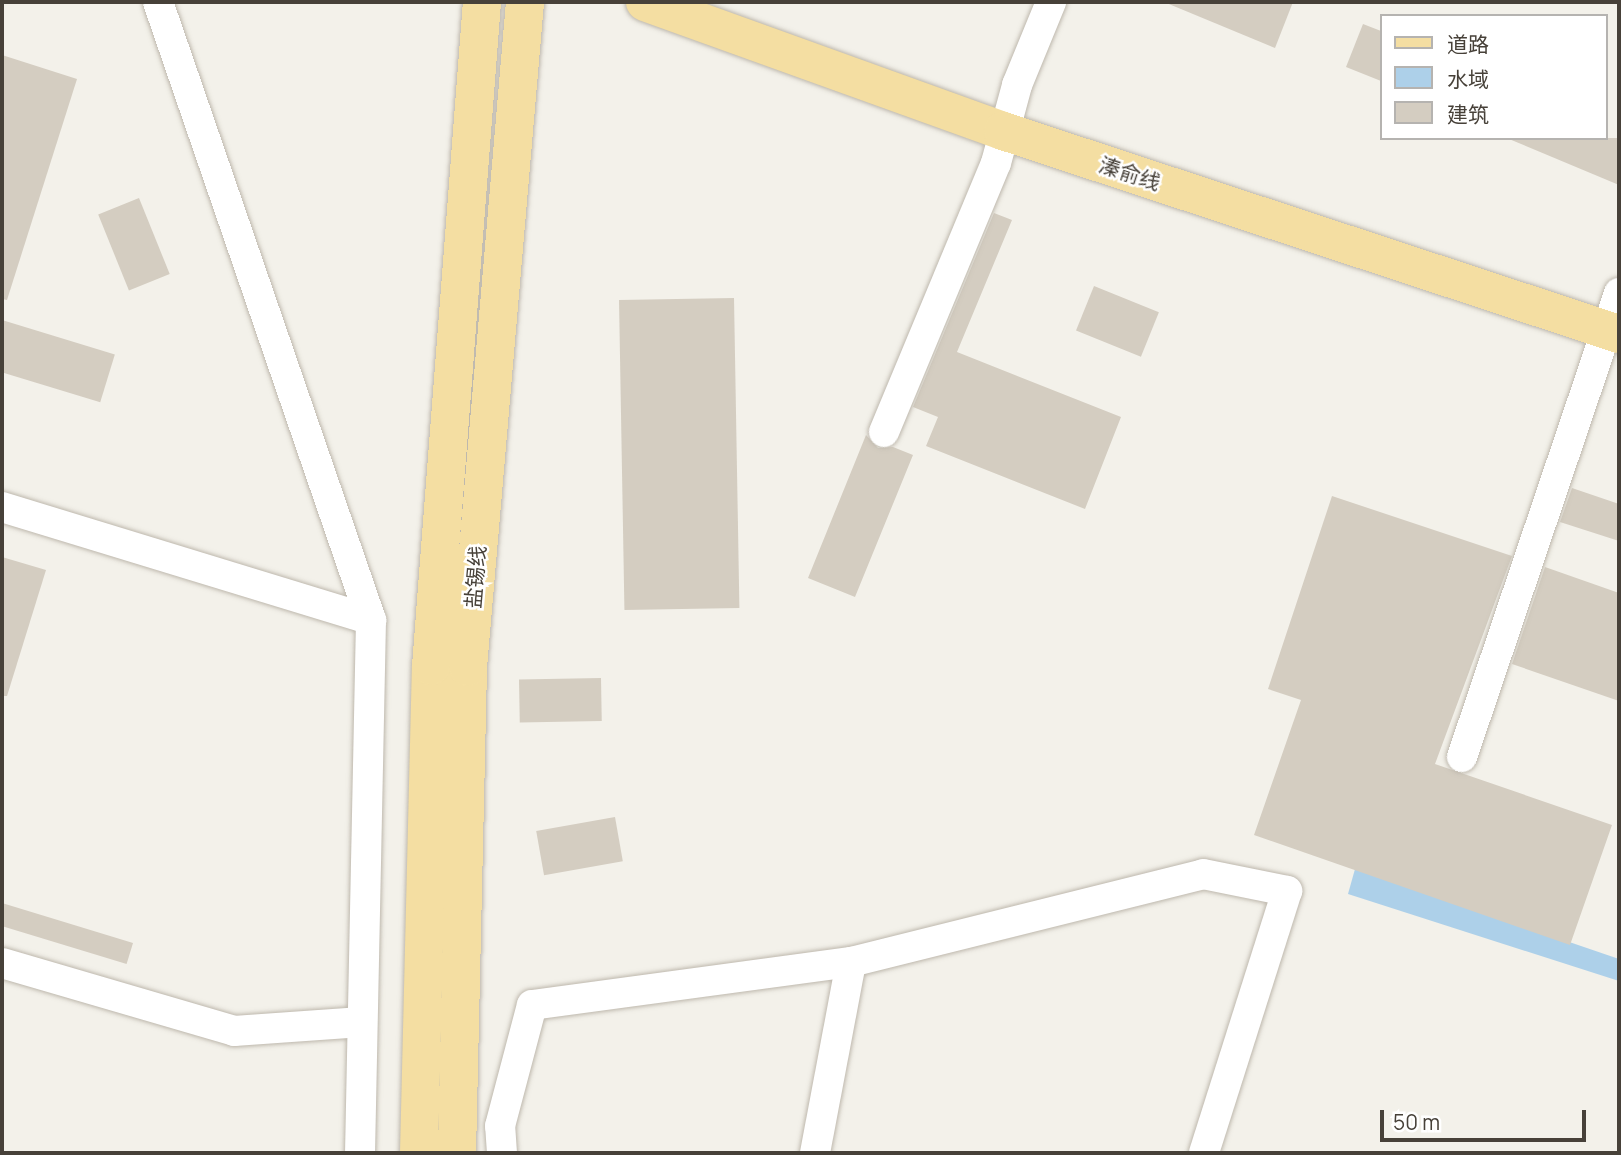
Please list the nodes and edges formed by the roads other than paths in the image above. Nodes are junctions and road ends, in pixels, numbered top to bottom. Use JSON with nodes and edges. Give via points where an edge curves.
{"nodes":[{"id":1,"x":158,"y":2,"type":"edge"},
{"id":2,"x":482,"y":2,"type":"edge"},
{"id":3,"x":524,"y":2,"type":"edge"},
{"id":4,"x":645,"y":2,"type":"edge"},
{"id":5,"x":1051,"y":2,"type":"edge"},
{"id":6,"x":1003,"y":131,"type":"junction"},
{"id":7,"x":1619,"y":293,"type":"edge"},
{"id":8,"x":1612,"y":332,"type":"edge"},
{"id":9,"x":884,"y":432,"type":"dead end"},
{"id":10,"x":2,"y":506,"type":"edge"},
{"id":11,"x":370,"y":620,"type":"junction"},
{"id":12,"x":1462,"y":757,"type":"dead end"},
{"id":13,"x":851,"y":962,"type":"junction"},
{"id":14,"x":2,"y":963,"type":"edge"},
{"id":15,"x":362,"y":1023,"type":"junction"},
{"id":16,"x":360,"y":1153,"type":"edge"},
{"id":17,"x":419,"y":1153,"type":"edge"},
{"id":18,"x":457,"y":1153,"type":"edge"},
{"id":19,"x":502,"y":1153,"type":"edge"},
{"id":20,"x":815,"y":1153,"type":"edge"},
{"id":21,"x":1204,"y":1153,"type":"edge"}],
"edges":[{"from":1,"to":11,"type":"street"},
{"from":2,"to":17,"type":"main road","name":"盐锡线","via":[[431,666]]},
{"from":3,"to":18,"type":"main road","name":"盐锡线","via":[[468,667]]},
{"from":4,"to":6,"type":"main road","name":"溱俞线"},
{"from":5,"to":6,"type":"street"},
{"from":6,"to":8,"type":"main road","name":"溱俞线"},
{"from":6,"to":9,"type":"street","via":[[996,163]]},
{"from":7,"to":8,"type":"street"},
{"from":8,"to":12,"type":"street"},
{"from":10,"to":11,"type":"street"},
{"from":11,"to":15,"type":"street"},
{"from":13,"to":19,"type":"street","via":[[532,1005],[500,1126]]},
{"from":13,"to":20,"type":"street"},
{"from":13,"to":21,"type":"street","via":[[1203,874],[1287,891]]},
{"from":14,"to":15,"type":"street","via":[[234,1031]]},
{"from":15,"to":16,"type":"street"}]}
